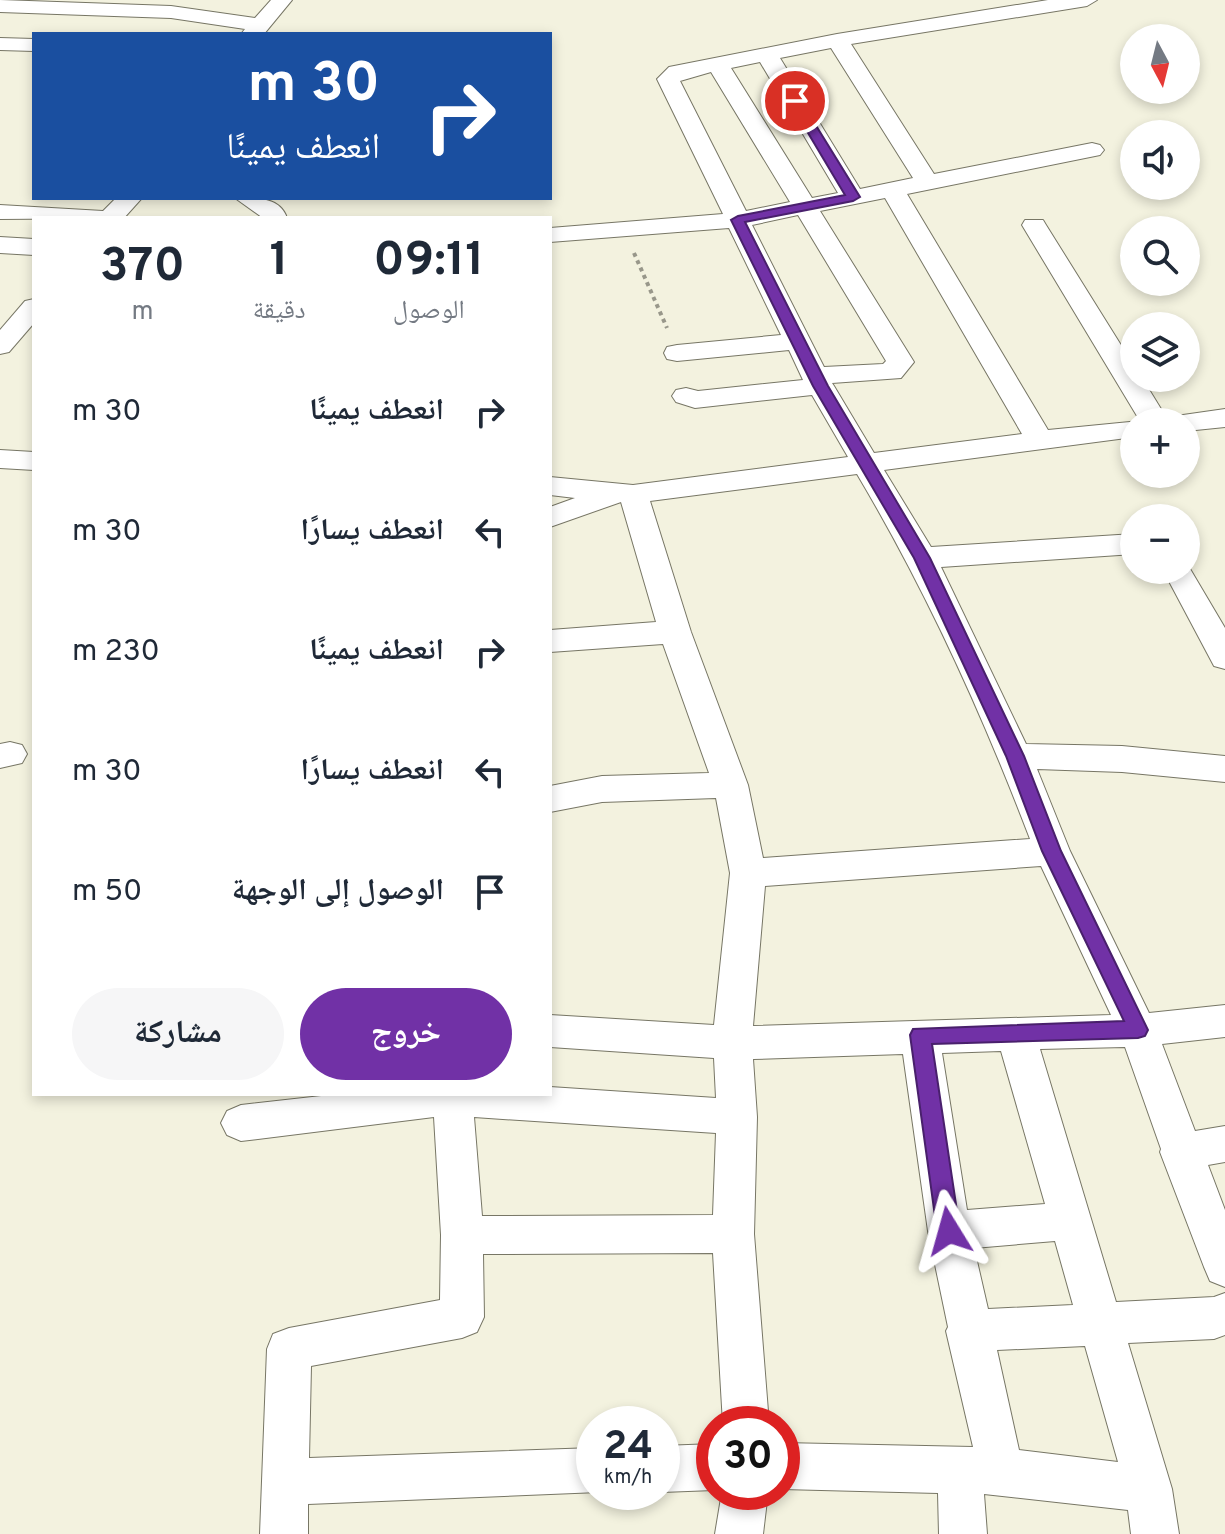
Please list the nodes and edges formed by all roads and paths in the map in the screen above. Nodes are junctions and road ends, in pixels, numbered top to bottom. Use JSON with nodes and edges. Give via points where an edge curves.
{"nodes":[{"id":1,"x":282,"y":0,"type":"edge"},
{"id":2,"x":1087,"y":0,"type":"edge"},
{"id":3,"x":0,"y":6,"type":"edge"},
{"id":4,"x":256,"y":29,"type":"edge"},
{"id":5,"x":837,"y":40,"type":"junction"},
{"id":6,"x":0,"y":44,"type":"edge"},
{"id":7,"x":32,"y":45,"type":"edge"},
{"id":8,"x":766,"y":53,"type":"junction"},
{"id":9,"x":717,"y":63,"type":"junction"},
{"id":10,"x":1092,"y":150,"type":"dead end"},
{"id":11,"x":927,"y":181,"type":"junction"},
{"id":12,"x":892,"y":189,"type":"junction"},
{"id":13,"x":853,"y":197,"type":"junction"},
{"id":14,"x":128,"y":200,"type":"edge"},
{"id":15,"x":253,"y":200,"type":"edge"},
{"id":16,"x":805,"y":208,"type":"junction"},
{"id":17,"x":0,"y":212,"type":"edge"},
{"id":18,"x":68,"y":216,"type":"edge"},
{"id":19,"x":112,"y":216,"type":"edge"},
{"id":20,"x":275,"y":216,"type":"edge"},
{"id":21,"x":738,"y":220,"type":"junction"},
{"id":22,"x":1034,"y":225,"type":"dead end"},
{"id":23,"x":624,"y":230,"type":"junction"},
{"id":24,"x":552,"y":235,"type":"edge"},
{"id":25,"x":0,"y":245,"type":"edge"},
{"id":26,"x":32,"y":247,"type":"edge"},
{"id":27,"x":32,"y":309,"type":"edge"},
{"id":28,"x":797,"y":341,"type":"junction"},
{"id":29,"x":0,"y":346,"type":"edge"},
{"id":30,"x":677,"y":353,"type":"joint"},
{"id":31,"x":818,"y":381,"type":"junction"},
{"id":32,"x":686,"y":396,"type":"dead end"},
{"id":33,"x":1146,"y":408,"type":"edge"},
{"id":34,"x":1225,"y":418,"type":"edge"},
{"id":35,"x":1200,"y":421,"type":"edge"},
{"id":36,"x":1120,"y":430,"type":"edge"},
{"id":37,"x":1040,"y":440,"type":"junction"},
{"id":38,"x":0,"y":459,"type":"edge"},
{"id":39,"x":32,"y":461,"type":"edge"},
{"id":40,"x":864,"y":463,"type":"junction"},
{"id":41,"x":552,"y":486,"type":"edge"},
{"id":42,"x":624,"y":494,"type":"junction"},
{"id":43,"x":552,"y":516,"type":"edge"},
{"id":44,"x":1120,"y":545,"type":"edge"},
{"id":45,"x":922,"y":558,"type":"junction"},
{"id":46,"x":1185,"y":584,"type":"edge"},
{"id":47,"x":675,"y":632,"type":"junction"},
{"id":48,"x":552,"y":641,"type":"edge"},
{"id":49,"x":1225,"y":658,"type":"edge"},
{"id":50,"x":1015,"y":756,"type":"junction"},
{"id":51,"x":1225,"y":769,"type":"edge"},
{"id":52,"x":731,"y":785,"type":"junction"},
{"id":53,"x":552,"y":799,"type":"edge"},
{"id":54,"x":1052,"y":851,"type":"junction"},
{"id":55,"x":748,"y":873,"type":"junction"},
{"id":56,"x":1225,"y":1021,"type":"edge"},
{"id":57,"x":1138,"y":1030,"type":"junction"},
{"id":58,"x":552,"y":1031,"type":"edge"},
{"id":59,"x":1015,"y":1032,"type":"junction"},
{"id":60,"x":920,"y":1035,"type":"junction"},
{"id":61,"x":732,"y":1043,"type":"junction"},
{"id":62,"x":452,"y":1096,"type":"edge"},
{"id":63,"x":737,"y":1117,"type":"junction"},
{"id":64,"x":241,"y":1123,"type":"dead end"},
{"id":65,"x":1225,"y":1144,"type":"edge"},
{"id":66,"x":1180,"y":1152,"type":"junction"},
{"id":67,"x":1072,"y":1221,"type":"junction"},
{"id":68,"x":949,"y":1231,"type":"junction"},
{"id":69,"x":733,"y":1234,"type":"junction"},
{"id":70,"x":462,"y":1235,"type":"junction"},
{"id":71,"x":1225,"y":1267,"type":"edge"},
{"id":72,"x":1225,"y":1314,"type":"edge"},
{"id":73,"x":1103,"y":1325,"type":"junction"},
{"id":74,"x":968,"y":1331,"type":"junction"},
{"id":75,"x":745,"y":1406,"type":"edge"},
{"id":76,"x":800,"y":1466,"type":"edge"},
{"id":77,"x":981,"y":1470,"type":"junction"},
{"id":78,"x":576,"y":1472,"type":"edge"},
{"id":79,"x":286,"y":1482,"type":"junction"},
{"id":80,"x":1149,"y":1489,"type":"junction"},
{"id":81,"x":742,"y":1510,"type":"edge"},
{"id":82,"x":284,"y":1534,"type":"edge"},
{"id":83,"x":739,"y":1534,"type":"edge"},
{"id":84,"x":963,"y":1534,"type":"edge"},
{"id":85,"x":1155,"y":1534,"type":"edge"}],
"edges":[{"from":1,"to":4,"type":"street"},
{"from":2,"to":5,"type":"street"},
{"from":3,"to":4,"type":"street","via":[[171,12]]},
{"from":5,"to":8,"type":"street"},
{"from":5,"to":11,"type":"street"},
{"from":6,"to":7,"type":"street"},
{"from":8,"to":9,"type":"street"},
{"from":8,"to":13,"type":"street"},
{"from":9,"to":16,"type":"street"},
{"from":9,"to":21,"type":"street","via":[[668,79]]},
{"from":10,"to":11,"type":"street"},
{"from":11,"to":12,"type":"street"},
{"from":12,"to":13,"type":"street"},
{"from":12,"to":37,"type":"street"},
{"from":13,"to":16,"type":"street"},
{"from":14,"to":19,"type":"street"},
{"from":15,"to":20,"type":"street"},
{"from":16,"to":21,"type":"street"},
{"from":16,"to":31,"type":"street","via":[[900,362],[891,372]]},
{"from":17,"to":18,"type":"street"},
{"from":21,"to":23,"type":"street"},
{"from":21,"to":28,"type":"street"},
{"from":22,"to":33,"type":"street"},
{"from":23,"to":24,"type":"street"},
{"from":23,"to":30,"type":"path"},
{"from":25,"to":26,"type":"street"},
{"from":27,"to":29,"type":"street"},
{"from":28,"to":30,"type":"street"},
{"from":28,"to":31,"type":"street"},
{"from":31,"to":32,"type":"street","via":[[695,400]]},
{"from":31,"to":40,"type":"street"},
{"from":34,"to":35,"type":"street"},
{"from":36,"to":37,"type":"street"},
{"from":37,"to":40,"type":"street"},
{"from":38,"to":39,"type":"street"},
{"from":40,"to":42,"type":"street"},
{"from":40,"to":45,"type":"street"},
{"from":41,"to":42,"type":"street"},
{"from":42,"to":43,"type":"street"},
{"from":42,"to":47,"type":"street"},
{"from":44,"to":45,"type":"street"},
{"from":45,"to":50,"type":"street"},
{"from":46,"to":49,"type":"street"},
{"from":47,"to":48,"type":"street"},
{"from":47,"to":52,"type":"street"},
{"from":50,"to":51,"type":"street"},
{"from":50,"to":54,"type":"street"},
{"from":52,"to":53,"type":"street","via":[[602,789]]},
{"from":52,"to":55,"type":"street"},
{"from":54,"to":55,"type":"street"},
{"from":54,"to":57,"type":"street"},
{"from":55,"to":61,"type":"street"},
{"from":56,"to":57,"type":"street"},
{"from":57,"to":59,"type":"street"},
{"from":57,"to":66,"type":"street"},
{"from":58,"to":61,"type":"street"},
{"from":59,"to":60,"type":"street"},
{"from":59,"to":67,"type":"street"},
{"from":60,"to":61,"type":"street"},
{"from":60,"to":68,"type":"street"},
{"from":61,"to":63,"type":"street"},
{"from":62,"to":63,"type":"street"},
{"from":62,"to":64,"type":"street"},
{"from":62,"to":70,"type":"street"},
{"from":63,"to":69,"type":"street"},
{"from":65,"to":66,"type":"street"},
{"from":66,"to":71,"type":"street"},
{"from":67,"to":68,"type":"street"},
{"from":67,"to":73,"type":"street"},
{"from":68,"to":74,"type":"street"},
{"from":69,"to":70,"type":"street"},
{"from":69,"to":75,"type":"street"},
{"from":70,"to":79,"type":"street","via":[[462,1317],[289,1349]]},
{"from":72,"to":73,"type":"street"},
{"from":73,"to":74,"type":"street"},
{"from":73,"to":80,"type":"street"},
{"from":74,"to":77,"type":"street"},
{"from":76,"to":77,"type":"street"},
{"from":77,"to":80,"type":"street"},
{"from":77,"to":84,"type":"street"},
{"from":78,"to":79,"type":"street"},
{"from":79,"to":82,"type":"street"},
{"from":80,"to":85,"type":"street"},
{"from":81,"to":83,"type":"street"}]}
